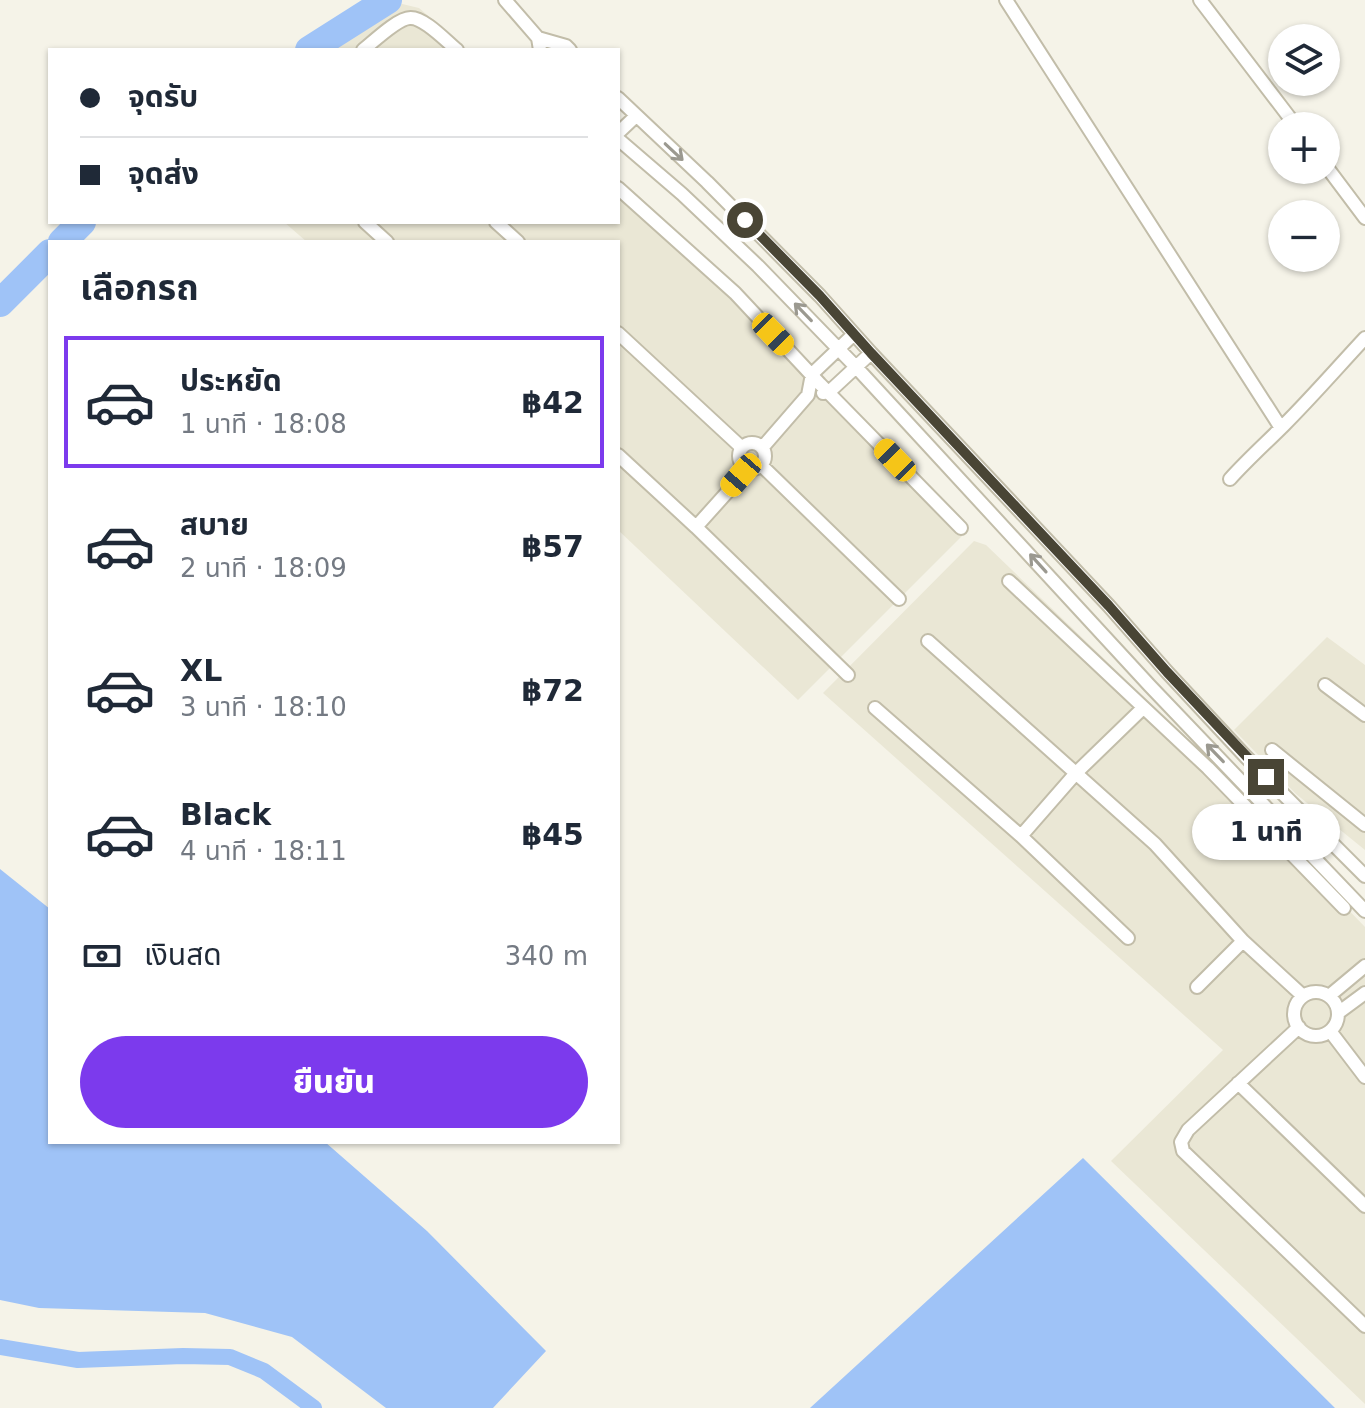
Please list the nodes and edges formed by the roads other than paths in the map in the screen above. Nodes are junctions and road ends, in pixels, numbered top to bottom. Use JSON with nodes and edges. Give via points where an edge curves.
{"nodes":[{"id":1,"x":505,"y":0,"type":"edge"},
{"id":2,"x":1006,"y":0,"type":"edge"},
{"id":3,"x":1200,"y":0,"type":"edge"},
{"id":4,"x":539,"y":44,"type":"edge"},
{"id":5,"x":366,"y":48,"type":"edge"},
{"id":6,"x":455,"y":48,"type":"edge"},
{"id":7,"x":568,"y":48,"type":"edge"},
{"id":8,"x":620,"y":100,"type":"edge"},
{"id":9,"x":1285,"y":112,"type":"edge"},
{"id":10,"x":636,"y":116,"type":"junction"},
{"id":11,"x":620,"y":134,"type":"edge"},
{"id":12,"x":620,"y":138,"type":"edge"},
{"id":13,"x":1340,"y":184,"type":"edge"},
{"id":14,"x":620,"y":190,"type":"edge"},
{"id":15,"x":1365,"y":218,"type":"edge"},
{"id":16,"x":367,"y":224,"type":"edge"},
{"id":17,"x":498,"y":224,"type":"edge"},
{"id":18,"x":385,"y":240,"type":"edge"},
{"id":19,"x":516,"y":240,"type":"edge"},
{"id":20,"x":854,"y":334,"type":"junction"},
{"id":21,"x":620,"y":335,"type":"edge"},
{"id":22,"x":1365,"y":338,"type":"edge"},
{"id":23,"x":838,"y":348,"type":"junction"},
{"id":24,"x":871,"y":353,"type":"junction"},
{"id":25,"x":856,"y":367,"type":"junction"},
{"id":26,"x":812,"y":374,"type":"junction"},
{"id":27,"x":829,"y":392,"type":"junction"},
{"id":28,"x":808,"y":395,"type":"junction"},
{"id":29,"x":1281,"y":428,"type":"junction"},
{"id":30,"x":741,"y":447,"type":"junction"},
{"id":31,"x":762,"y":448,"type":"junction"},
{"id":32,"x":620,"y":457,"type":"edge"},
{"id":33,"x":754,"y":467,"type":"junction"},
{"id":34,"x":1230,"y":479,"type":"dead end"},
{"id":35,"x":696,"y":527,"type":"junction"},
{"id":36,"x":961,"y":528,"type":"dead end"},
{"id":37,"x":1009,"y":581,"type":"dead end"},
{"id":38,"x":899,"y":599,"type":"dead end"},
{"id":39,"x":928,"y":641,"type":"dead end"},
{"id":40,"x":1167,"y":672,"type":"junction"},
{"id":41,"x":848,"y":675,"type":"dead end"},
{"id":42,"x":1325,"y":685,"type":"dead end"},
{"id":43,"x":1150,"y":686,"type":"junction"},
{"id":44,"x":875,"y":708,"type":"dead end"},
{"id":45,"x":1143,"y":708,"type":"junction"},
{"id":46,"x":1365,"y":715,"type":"edge"},
{"id":47,"x":1272,"y":750,"type":"dead end"},
{"id":48,"x":1076,"y":773,"type":"junction"},
{"id":49,"x":1365,"y":825,"type":"edge"},
{"id":50,"x":1021,"y":836,"type":"junction"},
{"id":51,"x":1365,"y":876,"type":"edge"},
{"id":52,"x":1344,"y":908,"type":"dead end"},
{"id":53,"x":1365,"y":911,"type":"edge"},
{"id":54,"x":1128,"y":938,"type":"dead end"},
{"id":55,"x":1243,"y":941,"type":"junction"},
{"id":56,"x":1365,"y":966,"type":"edge"},
{"id":57,"x":1197,"y":987,"type":"dead end"},
{"id":58,"x":1365,"y":993,"type":"edge"},
{"id":59,"x":1303,"y":996,"type":"junction"},
{"id":60,"x":1329,"y":996,"type":"junction"},
{"id":61,"x":1338,"y":1013,"type":"junction"},
{"id":62,"x":1299,"y":1027,"type":"junction"},
{"id":63,"x":1330,"y":1031,"type":"junction"},
{"id":64,"x":1365,"y":1077,"type":"edge"},
{"id":65,"x":1238,"y":1083,"type":"junction"},
{"id":66,"x":1365,"y":1206,"type":"edge"},
{"id":67,"x":1365,"y":1326,"type":"edge"}],
"edges":[{"from":1,"to":4,"type":"street"},
{"from":2,"to":29,"type":"street"},
{"from":3,"to":9,"type":"street"},
{"from":4,"to":7,"type":"street"},
{"from":5,"to":6,"type":"street","via":[[411,17]]},
{"from":8,"to":10,"type":"street"},
{"from":10,"to":11,"type":"street"},
{"from":10,"to":20,"type":"street","one_way":true},
{"from":23,"to":12,"type":"street","one_way":true},
{"from":13,"to":15,"type":"street"},
{"from":14,"to":26,"type":"street","via":[[735,293]]},
{"from":16,"to":18,"type":"street"},
{"from":17,"to":19,"type":"street"},
{"from":20,"to":23,"type":"street"},
{"from":20,"to":24,"type":"street"},
{"from":21,"to":30,"type":"street"},
{"from":22,"to":29,"type":"street"},
{"from":23,"to":25,"type":"street"},
{"from":23,"to":26,"type":"street"},
{"from":24,"to":25,"type":"street"},
{"from":24,"to":40,"type":"street"},
{"from":25,"to":27,"type":"street"},
{"from":43,"to":25,"type":"street","one_way":true},
{"from":26,"to":27,"type":"street"},
{"from":26,"to":28,"type":"street"},
{"from":27,"to":28,"type":"street"},
{"from":27,"to":36,"type":"street"},
{"from":28,"to":31,"type":"street"},
{"from":29,"to":34,"type":"street"},
{"from":30,"to":31,"type":"street","via":[[752,443]]},
{"from":30,"to":33,"type":"street","via":[[742,466]]},
{"from":31,"to":33,"type":"street","via":[[765,457]]},
{"from":32,"to":35,"type":"street"},
{"from":33,"to":35,"type":"street"},
{"from":33,"to":38,"type":"street"},
{"from":35,"to":41,"type":"street"},
{"from":37,"to":45,"type":"street"},
{"from":39,"to":48,"type":"street"},
{"from":40,"to":43,"type":"street"},
{"from":40,"to":51,"type":"street"},
{"from":42,"to":46,"type":"street"},
{"from":53,"to":43,"type":"street","one_way":true},
{"from":44,"to":50,"type":"street"},
{"from":45,"to":48,"type":"street"},
{"from":45,"to":52,"type":"street"},
{"from":47,"to":49,"type":"street"},
{"from":48,"to":50,"type":"street"},
{"from":48,"to":55,"type":"street","via":[[1155,844]]},
{"from":50,"to":54,"type":"street"},
{"from":55,"to":57,"type":"street"},
{"from":55,"to":59,"type":"street"},
{"from":56,"to":60,"type":"street"},
{"from":58,"to":61,"type":"street"},
{"from":59,"to":60,"type":"street"},
{"from":59,"to":62,"type":"street","via":[[1294,1014]]},
{"from":60,"to":61,"type":"street"},
{"from":61,"to":63,"type":"street"},
{"from":62,"to":63,"type":"street","via":[[1314,1036]]},
{"from":62,"to":65,"type":"street"},
{"from":63,"to":64,"type":"street"},
{"from":65,"to":66,"type":"street"},
{"from":65,"to":67,"type":"street","via":[[1188,1130],[1181,1142],[1183,1151]]}]}
